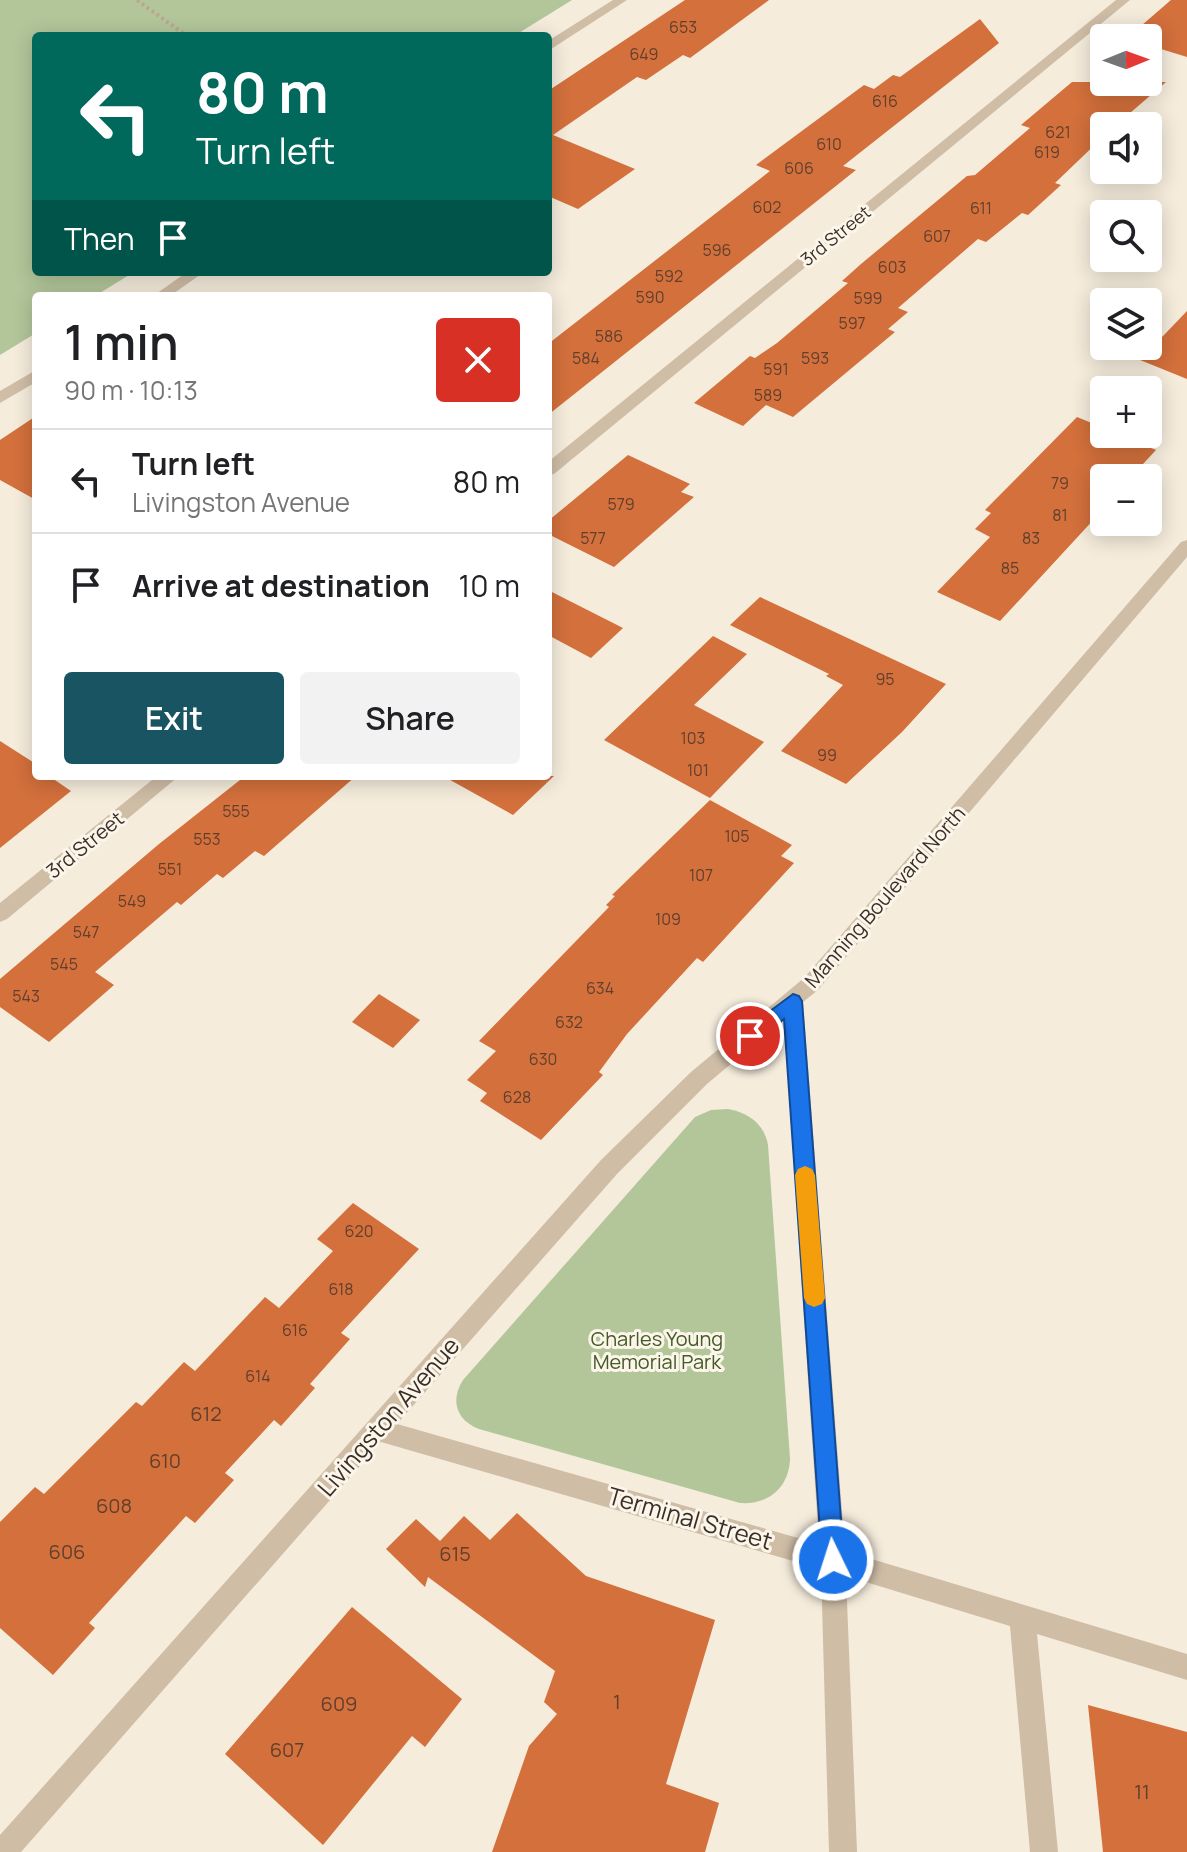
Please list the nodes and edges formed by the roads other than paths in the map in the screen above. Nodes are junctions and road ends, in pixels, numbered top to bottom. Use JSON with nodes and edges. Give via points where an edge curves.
{"nodes":[{"id":1,"x":621,"y":0,"type":"edge"},
{"id":2,"x":1124,"y":0,"type":"edge"},
{"id":3,"x":552,"y":44,"type":"edge"},
{"id":4,"x":191,"y":276,"type":"edge"},
{"id":5,"x":166,"y":292,"type":"edge"},
{"id":6,"x":32,"y":378,"type":"edge"},
{"id":7,"x":0,"y":398,"type":"edge"},
{"id":8,"x":552,"y":467,"type":"edge"},
{"id":9,"x":1187,"y":546,"type":"edge"},
{"id":10,"x":165,"y":780,"type":"edge"},
{"id":11,"x":0,"y":914,"type":"edge"},
{"id":12,"x":793,"y":1001,"type":"junction"},
{"id":13,"x":377,"y":1430,"type":"junction"},
{"id":14,"x":833,"y":1560,"type":"junction"},
{"id":15,"x":1022,"y":1617,"type":"junction"},
{"id":16,"x":1187,"y":1667,"type":"edge"},
{"id":17,"x":3,"y":1852,"type":"edge"},
{"id":18,"x":843,"y":1852,"type":"edge"},
{"id":19,"x":1044,"y":1852,"type":"edge"}],
"edges":[{"from":1,"to":3,"type":"street"},
{"from":2,"to":8,"type":"street","name":"3rd Street"},
{"from":4,"to":5,"type":"street"},
{"from":6,"to":7,"type":"street"},
{"from":9,"to":12,"type":"street","name":"Manning Boulevard North"},
{"from":10,"to":11,"type":"street","name":"3rd Street"},
{"from":12,"to":13,"type":"street","name":"Livingston Avenue","via":[[699,1078],[609,1167]]},
{"from":12,"to":14,"type":"street","name":"Manning Boulevard North"},
{"from":13,"to":14,"type":"street","name":"Terminal Street"},
{"from":13,"to":17,"type":"street","name":"Livingston Avenue"},
{"from":14,"to":15,"type":"street","name":"Terminal Street"},
{"from":14,"to":18,"type":"street","name":"Manning Boulevard North"},
{"from":15,"to":16,"type":"street","name":"Terminal Street"},
{"from":15,"to":19,"type":"street"}]}
